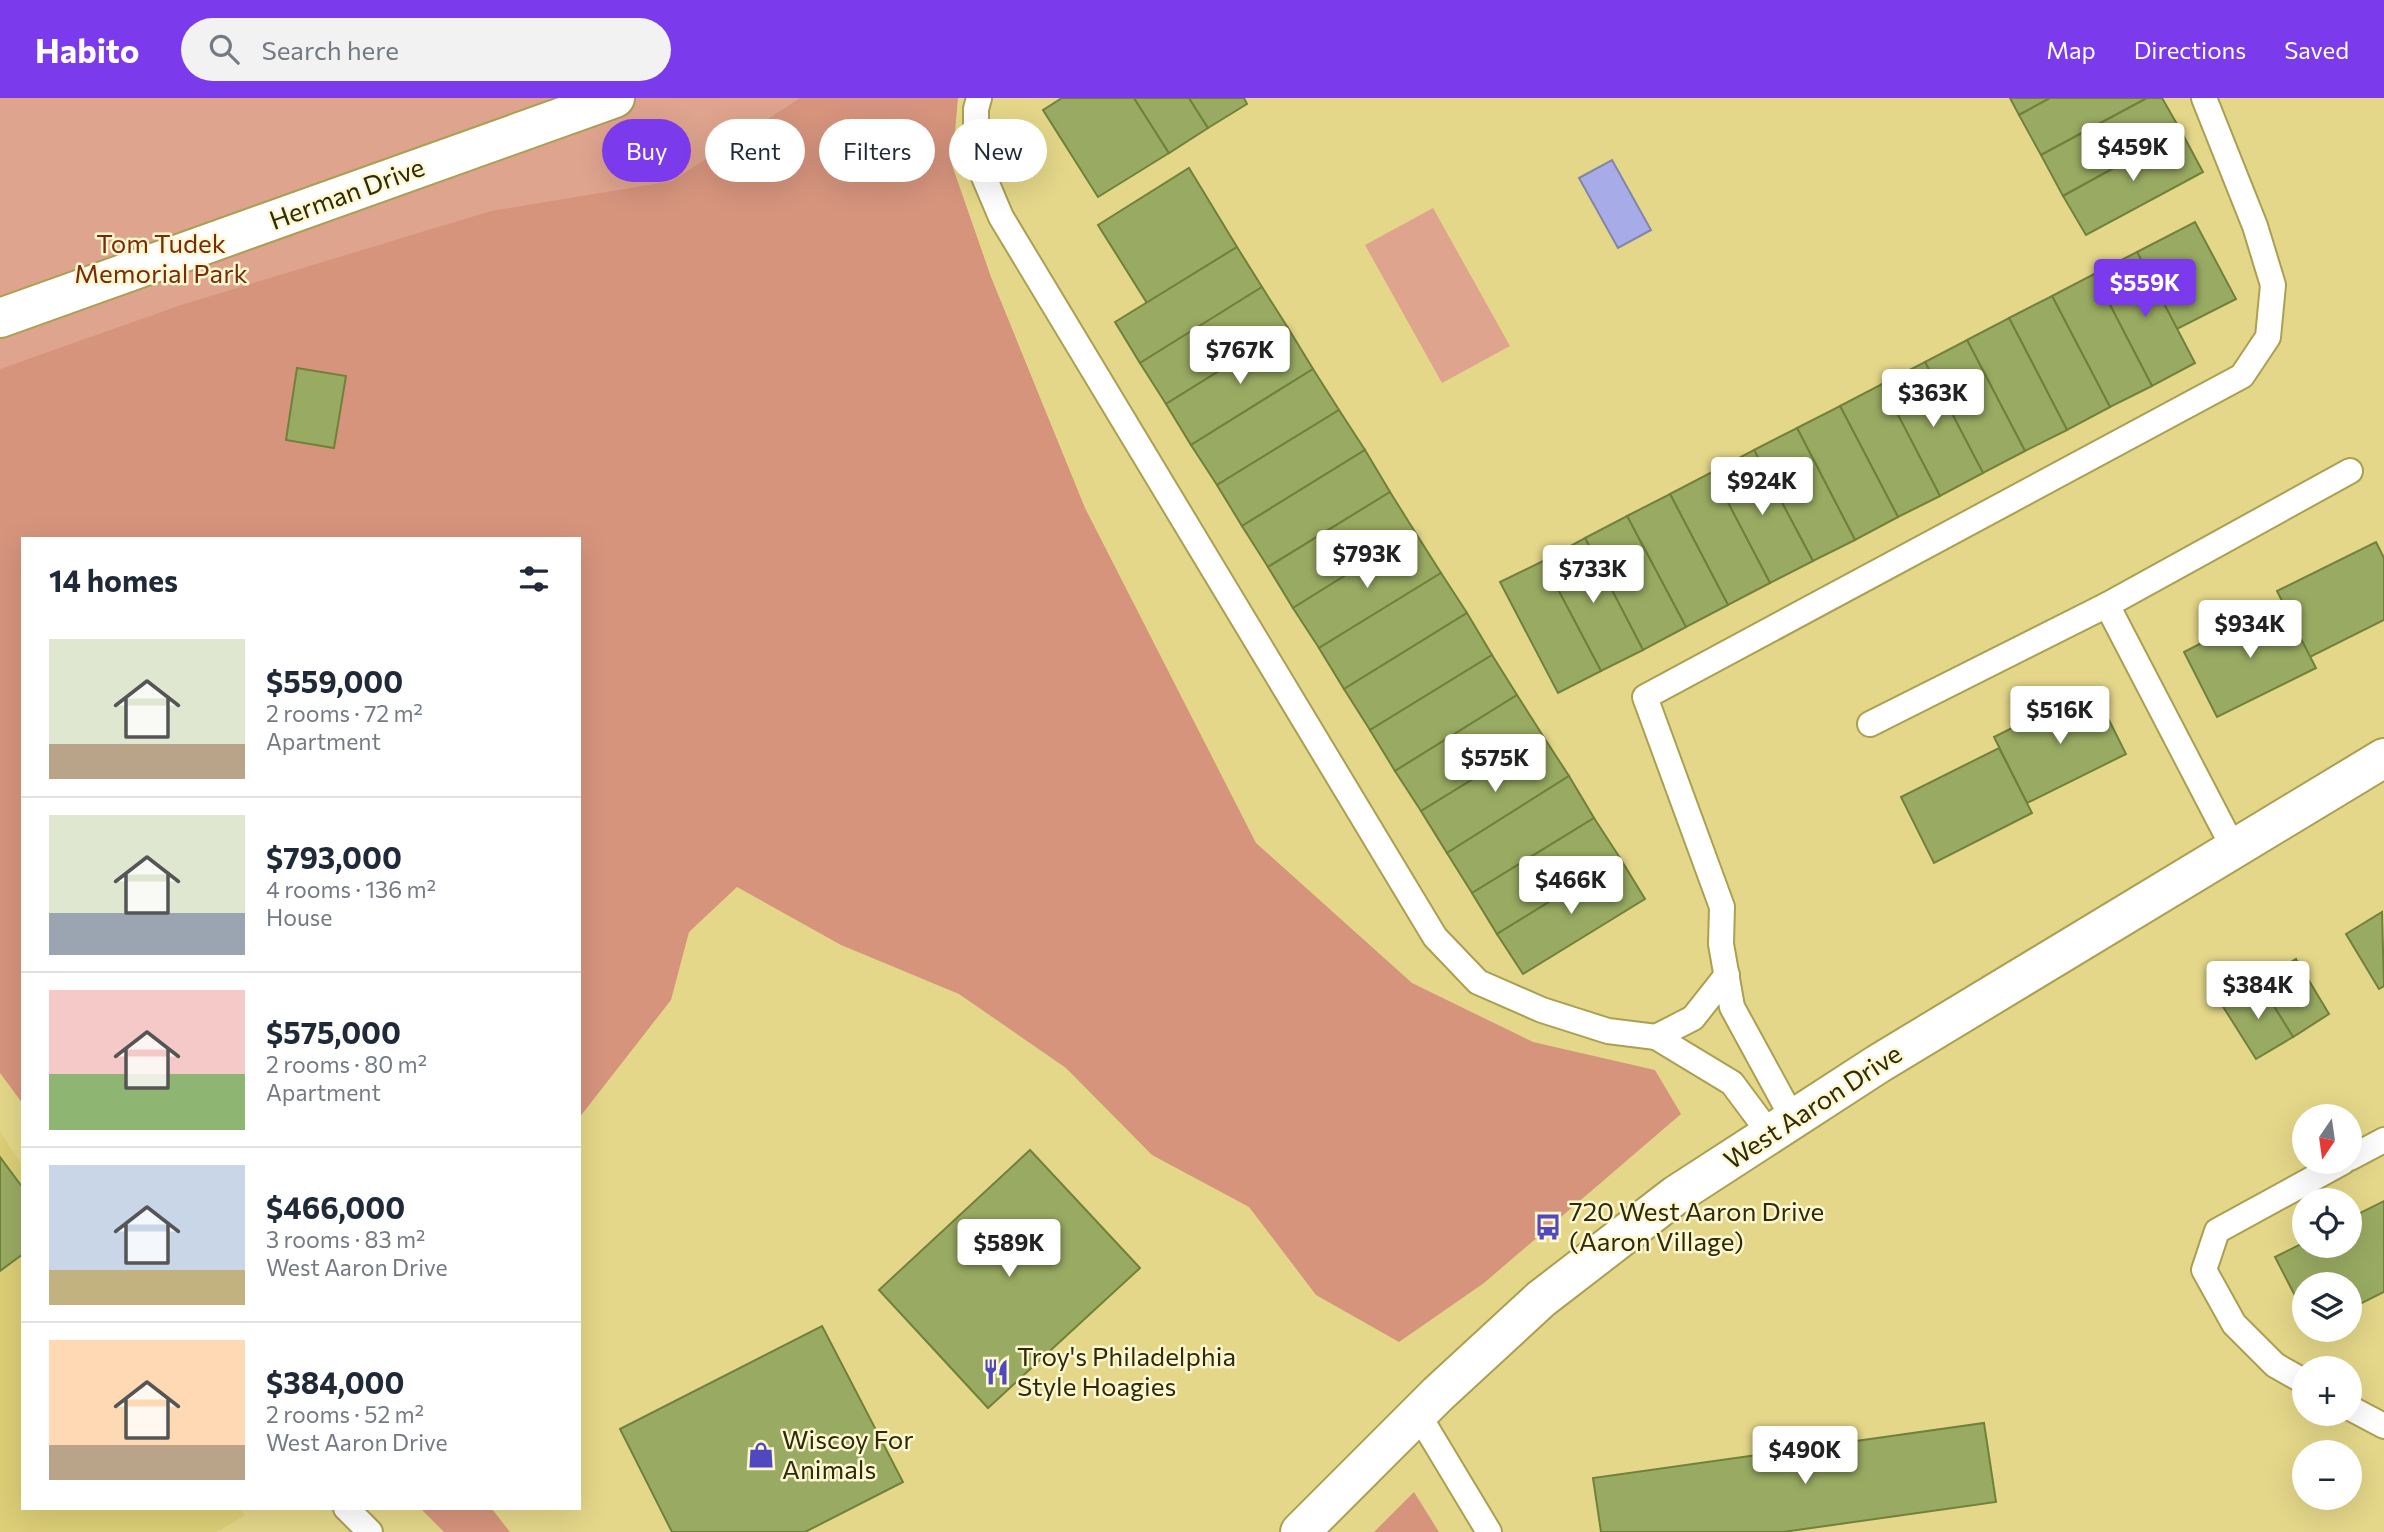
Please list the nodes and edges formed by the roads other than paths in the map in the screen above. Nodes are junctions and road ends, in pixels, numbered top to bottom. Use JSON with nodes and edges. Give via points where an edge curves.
{"nodes":[{"id":1,"x":615,"y":98,"type":"edge"},
{"id":2,"x":979,"y":98,"type":"edge"},
{"id":3,"x":2204,"y":98,"type":"edge"},
{"id":4,"x":0,"y":318,"type":"edge"},
{"id":5,"x":2350,"y":471,"type":"dead end"},
{"id":6,"x":2107,"y":605,"type":"junction"},
{"id":7,"x":1870,"y":724,"type":"dead end"},
{"id":8,"x":2384,"y":758,"type":"edge"},
{"id":9,"x":2234,"y":849,"type":"junction"},
{"id":10,"x":1727,"y":975,"type":"junction"},
{"id":11,"x":1656,"y":1037,"type":"junction"},
{"id":12,"x":1782,"y":1127,"type":"junction"},
{"id":13,"x":2384,"y":1140,"type":"edge"},
{"id":14,"x":2362,"y":1152,"type":"edge"},
{"id":15,"x":2321,"y":1174,"type":"edge"},
{"id":16,"x":2292,"y":1375,"type":"edge"},
{"id":17,"x":1418,"y":1414,"type":"junction"},
{"id":18,"x":2362,"y":1414,"type":"edge"},
{"id":19,"x":2384,"y":1426,"type":"edge"},
{"id":20,"x":348,"y":1510,"type":"edge"},
{"id":21,"x":370,"y":1532,"type":"edge"},
{"id":22,"x":1300,"y":1532,"type":"edge"},
{"id":23,"x":1489,"y":1532,"type":"edge"}],
"edges":[{"from":1,"to":4,"type":"street","name":"Herman Drive"},
{"from":2,"to":11,"type":"lane","via":[[976,158],[1001,217],[1435,937],[1478,982],[1542,1010],[1608,1031]]},
{"from":3,"to":10,"type":"lane","via":[[2255,226],[2273,285],[2268,337],[2242,376],[1645,697],[1722,907],[1721,944]]},
{"from":5,"to":6,"type":"lane"},
{"from":6,"to":7,"type":"lane"},
{"from":6,"to":9,"type":"lane"},
{"from":8,"to":9,"type":"street","name":"West Aaron Drive"},
{"from":9,"to":12,"type":"street","name":"West Aaron Drive"},
{"from":10,"to":11,"type":"lane","via":[[1693,1018]]},
{"from":10,"to":12,"type":"lane","via":[[1732,1007]]},
{"from":11,"to":12,"type":"lane","via":[[1732,1083]]},
{"from":12,"to":17,"type":"street","name":"West Aaron Drive","via":[[1676,1195],[1541,1300]]},
{"from":13,"to":14,"type":"lane"},
{"from":15,"to":16,"type":"lane","via":[[2217,1231],[2204,1270],[2234,1324],[2275,1366]]},
{"from":17,"to":22,"type":"street","name":"West Aaron Drive"},
{"from":17,"to":23,"type":"lane"},
{"from":18,"to":19,"type":"lane"},
{"from":20,"to":21,"type":"lane"}]}
